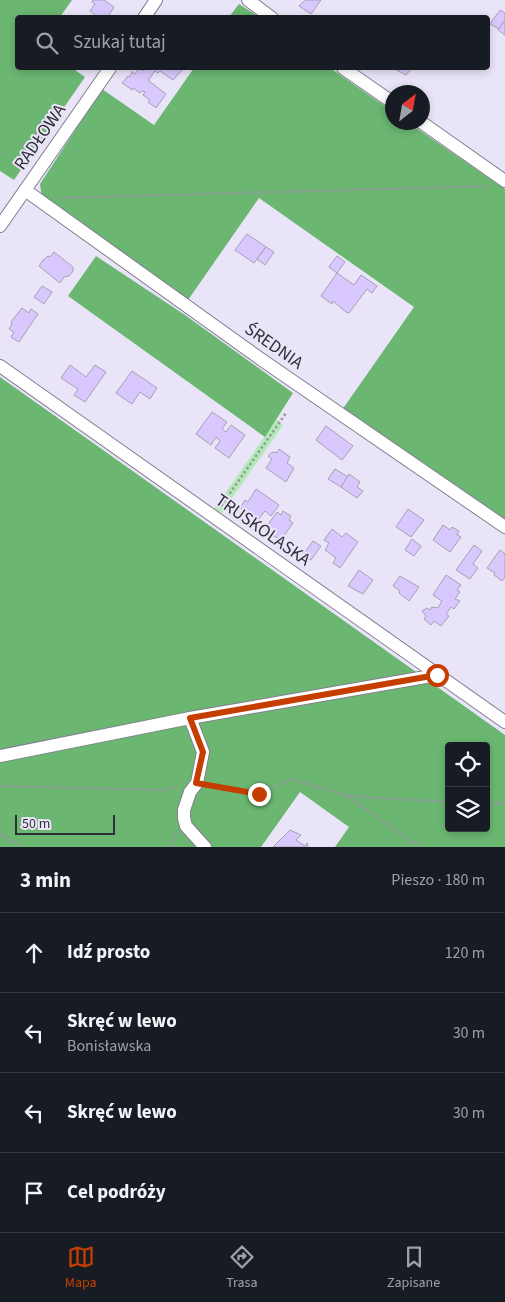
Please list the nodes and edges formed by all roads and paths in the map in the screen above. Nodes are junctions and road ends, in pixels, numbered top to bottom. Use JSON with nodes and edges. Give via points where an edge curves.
{"nodes":[{"id":1,"x":156,"y":0,"type":"edge"},
{"id":2,"x":248,"y":0,"type":"edge"},
{"id":3,"x":146,"y":15,"type":"edge"},
{"id":4,"x":268,"y":15,"type":"edge"},
{"id":5,"x":109,"y":70,"type":"edge"},
{"id":6,"x":346,"y":70,"type":"edge"},
{"id":7,"x":385,"y":97,"type":"edge"},
{"id":8,"x":430,"y":129,"type":"edge"},
{"id":9,"x":500,"y":184,"type":"edge"},
{"id":10,"x":25,"y":190,"type":"junction"},
{"id":11,"x":37,"y":199,"type":"junction"},
{"id":12,"x":0,"y":226,"type":"edge"},
{"id":13,"x":0,"y":366,"type":"edge"},
{"id":14,"x":286,"y":413,"type":"dead end"},
{"id":15,"x":213,"y":516,"type":"junction"},
{"id":16,"x":505,"y":527,"type":"edge"},
{"id":17,"x":437,"y":675,"type":"junction"},
{"id":18,"x":190,"y":718,"type":"junction"},
{"id":19,"x":505,"y":722,"type":"edge"},
{"id":20,"x":0,"y":756,"type":"edge"},
{"id":21,"x":196,"y":783,"type":"junction"},
{"id":22,"x":0,"y":786,"type":"edge"},
{"id":23,"x":348,"y":796,"type":"junction"},
{"id":24,"x":445,"y":802,"type":"edge"},
{"id":25,"x":490,"y":803,"type":"edge"},
{"id":26,"x":505,"y":803,"type":"edge"},
{"id":27,"x":0,"y":834,"type":"edge"},
{"id":28,"x":22,"y":847,"type":"edge"},
{"id":29,"x":205,"y":847,"type":"edge"},
{"id":30,"x":420,"y":847,"type":"edge"}],
"edges":[{"from":1,"to":3,"type":"street"},
{"from":2,"to":4,"type":"street"},
{"from":5,"to":10,"type":"street","name":"RADŁOWA"},
{"from":6,"to":7,"type":"street"},
{"from":8,"to":9,"type":"street"},
{"from":9,"to":11,"type":"path"},
{"from":10,"to":11,"type":"street","name":"ŚREDNIA"},
{"from":10,"to":12,"type":"street","name":"RADŁOWA"},
{"from":11,"to":16,"type":"street","name":"ŚREDNIA","via":[[262,360]]},
{"from":13,"to":15,"type":"street","name":"TRUSKOLASKA"},
{"from":14,"to":15,"type":"path"},
{"from":15,"to":17,"type":"street","name":"TRUSKOLASKA"},
{"from":17,"to":18,"type":"street"},
{"from":17,"to":19,"type":"street","name":"TRUSKOLASKA"},
{"from":18,"to":20,"type":"street"},
{"from":18,"to":21,"type":"street","via":[[203,752]]},
{"from":21,"to":22,"type":"path","via":[[161,790]]},
{"from":21,"to":23,"type":"path","via":[[259,794],[291,779]]},
{"from":21,"to":29,"type":"street","via":[[190,792],[184,818],[186,826]]},
{"from":23,"to":24,"type":"path"},
{"from":23,"to":30,"type":"path"},
{"from":25,"to":26,"type":"path"},
{"from":27,"to":28,"type":"path"}]}
